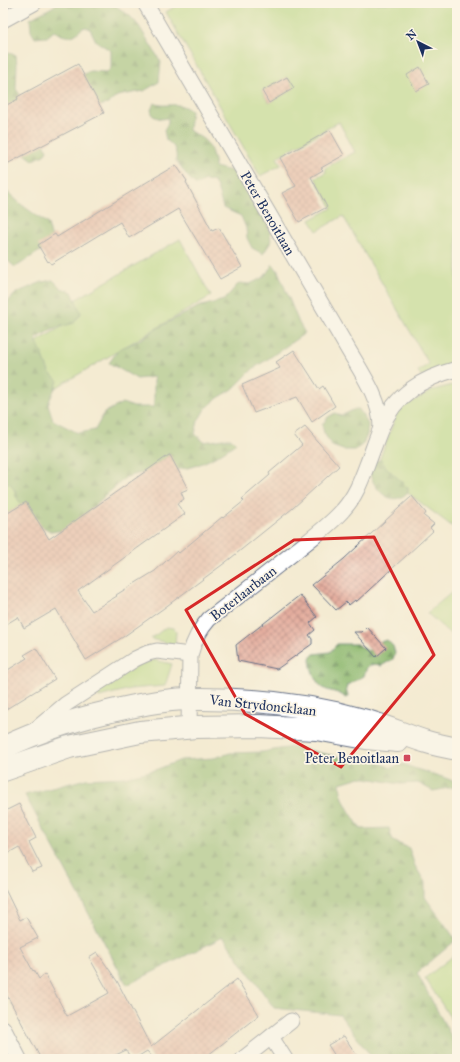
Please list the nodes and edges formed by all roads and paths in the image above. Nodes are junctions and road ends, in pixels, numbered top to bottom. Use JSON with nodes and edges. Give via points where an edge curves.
{"nodes":[{"id":1,"x":34,"y":3,"type":"edge"},
{"id":2,"x":145,"y":3,"type":"edge"},
{"id":3,"x":3,"y":20,"type":"edge"},
{"id":4,"x":457,"y":369,"type":"edge"},
{"id":5,"x":381,"y":427,"type":"junction"},
{"id":6,"x":190,"y":655,"type":"junction"},
{"id":7,"x":189,"y":699,"type":"junction"},
{"id":8,"x":189,"y":727,"type":"junction"},
{"id":9,"x":30,"y":735,"type":"junction"},
{"id":10,"x":429,"y":743,"type":"junction"},
{"id":11,"x":3,"y":748,"type":"edge"},
{"id":12,"x":457,"y":749,"type":"edge"},
{"id":13,"x":3,"y":770,"type":"edge"},
{"id":14,"x":291,"y":1021,"type":"dead end"},
{"id":15,"x":3,"y":1028,"type":"edge"},
{"id":16,"x":271,"y":1037,"type":"junction"},
{"id":17,"x":19,"y":1059,"type":"edge"},
{"id":18,"x":243,"y":1059,"type":"edge"},
{"id":19,"x":285,"y":1059,"type":"edge"}],
"edges":[{"from":1,"to":3,"type":"street"},
{"from":2,"to":5,"type":"street","name":"Peter Benoitlaan","via":[[372,393],[379,407]]},
{"from":4,"to":5,"type":"street","name":"Boterlaarbaan","via":[[412,388],[398,400]]},
{"from":5,"to":6,"type":"street","name":"Boterlaarbaan","via":[[363,478],[343,510],[317,534],[209,619],[199,631]]},
{"from":6,"to":7,"type":"street","name":"Boterlaarbaan"},
{"from":6,"to":9,"type":"street","via":[[157,651],[135,659],[66,704]]},
{"from":7,"to":8,"type":"street","name":"Boterlaarbaan"},
{"from":7,"to":9,"type":"main road","via":[[98,714]]},
{"from":7,"to":10,"type":"main road","name":"Van Strydoncklaan","via":[[300,706],[367,721]]},
{"from":8,"to":10,"type":"main road","name":"Van Strydoncklaan","via":[[301,728],[366,738]]},
{"from":8,"to":13,"type":"main road","via":[[140,732],[77,746]]},
{"from":9,"to":11,"type":"main road"},
{"from":10,"to":12,"type":"main road","name":"Van Strydoncklaan"},
{"from":14,"to":16,"type":"street"},
{"from":15,"to":17,"type":"street"},
{"from":16,"to":18,"type":"street"},
{"from":16,"to":19,"type":"street"}]}
